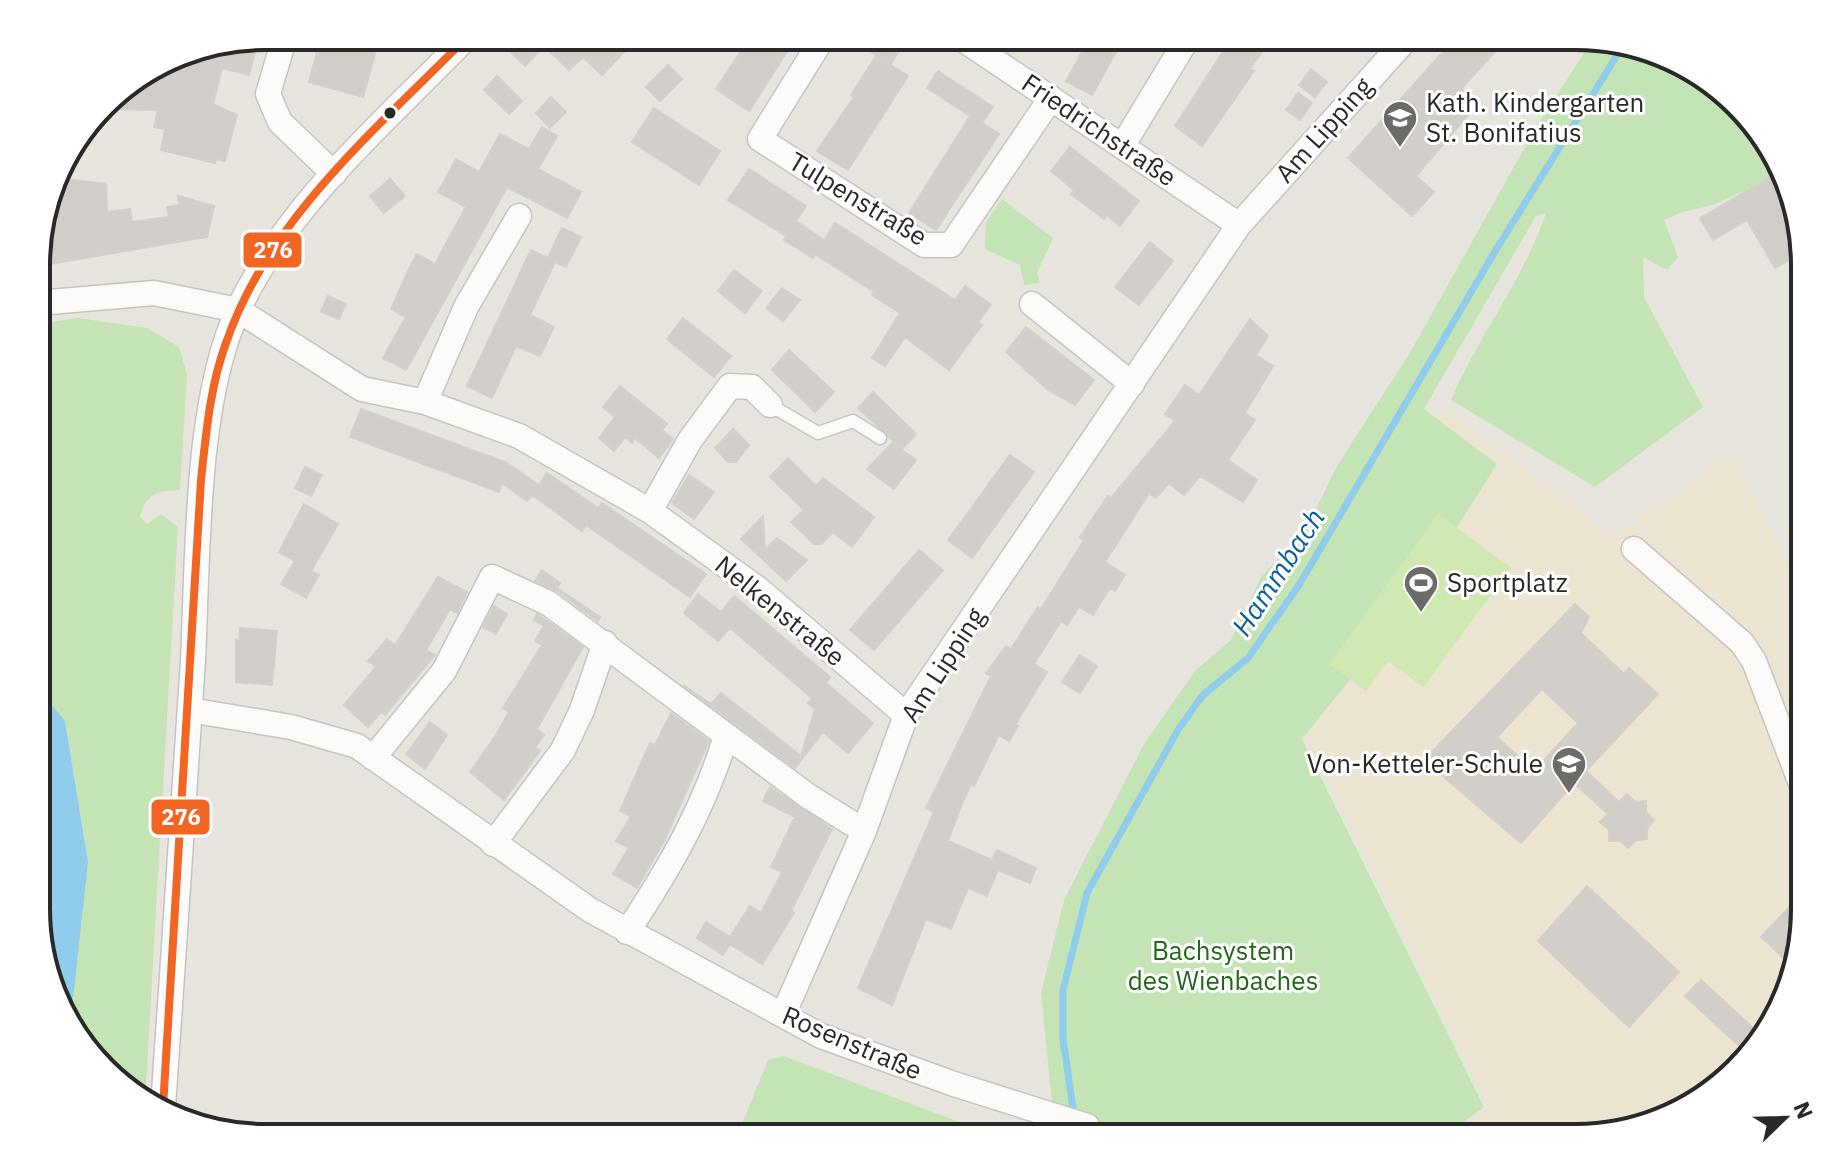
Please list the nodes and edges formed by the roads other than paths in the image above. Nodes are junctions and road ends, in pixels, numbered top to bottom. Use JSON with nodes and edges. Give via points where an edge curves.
{"nodes":[{"id":1,"x":281,"y":50,"type":"edge"},
{"id":2,"x":454,"y":50,"type":"edge"},
{"id":3,"x":815,"y":50,"type":"edge"},
{"id":4,"x":979,"y":50,"type":"edge"},
{"id":5,"x":1181,"y":50,"type":"edge"},
{"id":6,"x":1396,"y":50,"type":"edge"},
{"id":7,"x":1051,"y":98,"type":"junction"},
{"id":8,"x":1123,"y":145,"type":"junction"},
{"id":9,"x":334,"y":174,"type":"junction"},
{"id":10,"x":519,"y":216,"type":"dead end"},
{"id":11,"x":1239,"y":225,"type":"junction"},
{"id":12,"x":50,"y":302,"type":"edge"},
{"id":13,"x":1032,"y":304,"type":"dead end"},
{"id":14,"x":238,"y":310,"type":"junction"},
{"id":15,"x":1132,"y":384,"type":"junction"},
{"id":16,"x":425,"y":402,"type":"junction"},
{"id":17,"x":770,"y":405,"type":"joint"},
{"id":18,"x":880,"y":438,"type":"dead end"},
{"id":19,"x":650,"y":511,"type":"junction"},
{"id":20,"x":1634,"y":549,"type":"dead end"},
{"id":21,"x":605,"y":643,"type":"junction"},
{"id":22,"x":190,"y":710,"type":"junction"},
{"id":23,"x":906,"y":715,"type":"junction"},
{"id":24,"x":726,"y":736,"type":"junction"},
{"id":25,"x":1791,"y":757,"type":"edge"},
{"id":26,"x":373,"y":758,"type":"junction"},
{"id":27,"x":864,"y":831,"type":"junction"},
{"id":28,"x":493,"y":844,"type":"junction"},
{"id":29,"x":627,"y":932,"type":"junction"},
{"id":30,"x":783,"y":1015,"type":"junction"},
{"id":31,"x":164,"y":1098,"type":"edge"},
{"id":32,"x":1076,"y":1124,"type":"edge"}],
"edges":[{"from":1,"to":9,"type":"street","via":[[268,94],[280,122]]},
{"from":2,"to":9,"type":"street"},
{"from":3,"to":7,"type":"street","name":"Tulpenstraße","via":[[760,139],[924,245],[951,245]]},
{"from":4,"to":7,"type":"street","name":"Friedrichstraße"},
{"from":5,"to":8,"type":"street"},
{"from":6,"to":11,"type":"street","name":"Am Lipping"},
{"from":7,"to":8,"type":"street","name":"Friedrichstraße"},
{"from":8,"to":11,"type":"street","name":"Friedrichstraße"},
{"from":9,"to":14,"type":"street","via":[[270,256]]},
{"from":10,"to":16,"type":"street","via":[[466,307]]},
{"from":11,"to":15,"type":"street","name":"Am Lipping"},
{"from":12,"to":14,"type":"street","via":[[154,293]]},
{"from":13,"to":15,"type":"street"},
{"from":14,"to":16,"type":"street","name":"Nelkenstraße","via":[[362,389]]},
{"from":14,"to":22,"type":"street","via":[[216,372],[202,495]]},
{"from":15,"to":23,"type":"street","name":"Am Lipping"},
{"from":16,"to":19,"type":"street","name":"Nelkenstraße","via":[[519,436]]},
{"from":17,"to":18,"type":"lane","via":[[818,433],[853,421]]},
{"from":17,"to":19,"type":"street","via":[[752,387],[730,386],[690,440]]},
{"from":19,"to":23,"type":"street","name":"Nelkenstraße","via":[[757,588]]},
{"from":20,"to":25,"type":"street","via":[[1742,643]]},
{"from":21,"to":24,"type":"street"},
{"from":21,"to":26,"type":"street","via":[[548,603],[492,577],[444,671]]},
{"from":21,"to":28,"type":"street","via":[[563,750]]},
{"from":22,"to":26,"type":"street","name":"Rosenstraße","via":[[291,727],[357,746]]},
{"from":22,"to":31,"type":"street"},
{"from":23,"to":27,"type":"street","name":"Am Lipping"},
{"from":24,"to":27,"type":"street"},
{"from":24,"to":29,"type":"street","via":[[712,784],[689,832]]},
{"from":26,"to":28,"type":"street","name":"Rosenstraße"},
{"from":27,"to":30,"type":"street","name":"Am Lipping"},
{"from":28,"to":29,"type":"street","name":"Rosenstraße"},
{"from":29,"to":30,"type":"street","name":"Rosenstraße"},
{"from":30,"to":32,"type":"street","name":"Rosenstraße","via":[[821,1036]]}]}
